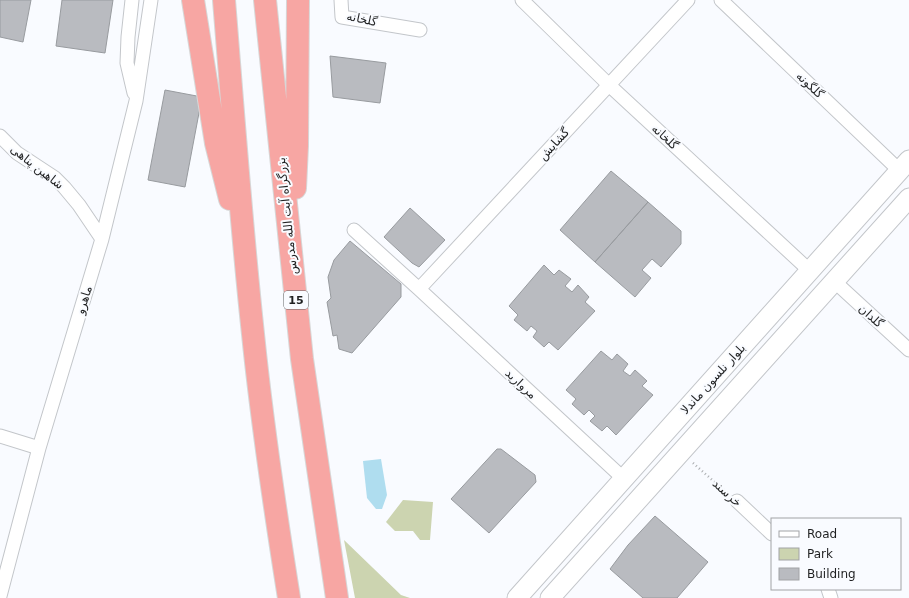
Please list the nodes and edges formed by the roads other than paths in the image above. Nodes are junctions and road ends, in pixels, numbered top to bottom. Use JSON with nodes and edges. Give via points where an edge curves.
{"nodes":[{"id":1,"x":132,"y":0,"type":"edge"},
{"id":2,"x":151,"y":0,"type":"edge"},
{"id":3,"x":193,"y":0,"type":"edge"},
{"id":4,"x":224,"y":0,"type":"edge"},
{"id":5,"x":265,"y":0,"type":"edge"},
{"id":6,"x":298,"y":0,"type":"edge"},
{"id":7,"x":341,"y":0,"type":"edge"},
{"id":8,"x":522,"y":0,"type":"edge"},
{"id":9,"x":688,"y":0,"type":"edge"},
{"id":10,"x":721,"y":0,"type":"edge"},
{"id":11,"x":420,"y":30,"type":"dead end"},
{"id":12,"x":609,"y":85,"type":"junction"},
{"id":13,"x":136,"y":101,"type":"junction"},
{"id":14,"x":0,"y":136,"type":"edge"},
{"id":15,"x":904,"y":165,"type":"edge"},
{"id":16,"x":909,"y":198,"type":"edge"},
{"id":17,"x":354,"y":230,"type":"dead end"},
{"id":18,"x":102,"y":239,"type":"junction"},
{"id":19,"x":291,"y":257,"type":"junction"},
{"id":20,"x":246,"y":262,"type":"junction"},
{"id":21,"x":810,"y":271,"type":"junction"},
{"id":22,"x":834,"y":282,"type":"junction"},
{"id":23,"x":419,"y":289,"type":"junction"},
{"id":24,"x":909,"y":350,"type":"edge"},
{"id":25,"x":0,"y":436,"type":"edge"},
{"id":26,"x":39,"y":448,"type":"junction"},
{"id":27,"x":624,"y":479,"type":"junction"},
{"id":28,"x":737,"y":501,"type":"road end"},
{"id":29,"x":771,"y":533,"type":"edge"},
{"id":30,"x":337,"y":593,"type":"edge"},
{"id":31,"x":0,"y":596,"type":"edge"},
{"id":32,"x":289,"y":598,"type":"edge"},
{"id":33,"x":518,"y":598,"type":"edge"},
{"id":34,"x":550,"y":598,"type":"edge"}],
"edges":[{"from":1,"to":13,"type":"street","via":[[127,63]]},
{"from":2,"to":13,"type":"street","name":"ماهرو"},
{"from":3,"to":20,"type":"highway","via":[[216,144]]},
{"from":4,"to":20,"type":"highway"},
{"from":5,"to":19,"type":"highway","name":"بزرگراه آیت الله مدرس","number":"15"},
{"from":6,"to":19,"type":"highway","via":[[297,146]]},
{"from":7,"to":11,"type":"street","name":"گلخانه","via":[[342,17]]},
{"from":8,"to":12,"type":"street","name":"گلخانه"},
{"from":9,"to":12,"type":"street","name":"گشایش"},
{"from":10,"to":15,"type":"street","name":"گلگونه"},
{"from":12,"to":21,"type":"street","name":"گلخانه"},
{"from":12,"to":23,"type":"street","name":"گشایش"},
{"from":13,"to":18,"type":"street","name":"ماهرو"},
{"from":14,"to":18,"type":"street","name":"شاهین پناهی","via":[[17,153],[64,187]]},
{"from":15,"to":21,"type":"main road","name":"بلوار نلسون ماندلا"},
{"from":16,"to":22,"type":"main road","name":"بلوار نلسون ماندلا"},
{"from":17,"to":23,"type":"street","name":"مروارید"},
{"from":18,"to":26,"type":"street","name":"ماهرو"},
{"from":19,"to":30,"type":"highway","name":"بزرگراه آیت الله مدرس","number":"15","via":[[302,359]]},
{"from":20,"to":32,"type":"highway","via":[[271,486]]},
{"from":21,"to":27,"type":"main road","name":"بلوار نلسون ماندلا"},
{"from":22,"to":24,"type":"street","name":"گلدان"},
{"from":22,"to":34,"type":"main road","name":"بلوار نلسون ماندلا"},
{"from":23,"to":27,"type":"street","name":"مروارید"},
{"from":25,"to":26,"type":"street"},
{"from":26,"to":31,"type":"street","name":"ماهرو"},
{"from":27,"to":33,"type":"main road","name":"بلوار نلسون ماندلا"},
{"from":28,"to":29,"type":"street","name":"خرسند"}]}
